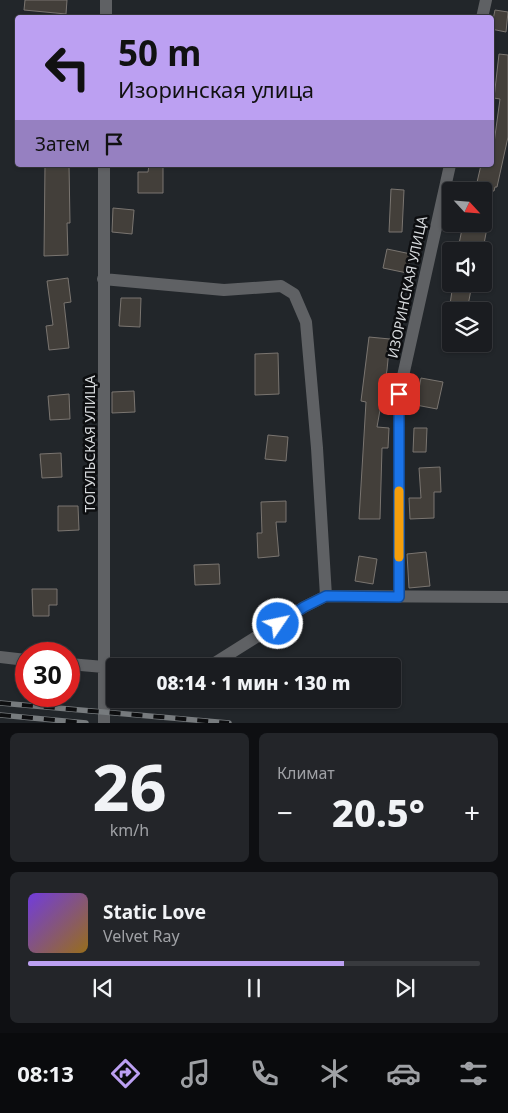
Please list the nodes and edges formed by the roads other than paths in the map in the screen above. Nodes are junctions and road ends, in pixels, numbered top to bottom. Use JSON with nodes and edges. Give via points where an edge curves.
{"nodes":[{"id":1,"x":106,"y":0,"type":"edge"},
{"id":2,"x":486,"y":0,"type":"edge"},
{"id":3,"x":106,"y":15,"type":"edge"},
{"id":4,"x":483,"y":15,"type":"edge"},
{"id":5,"x":104,"y":167,"type":"edge"},
{"id":6,"x":450,"y":167,"type":"edge"},
{"id":7,"x":103,"y":279,"type":"junction"},
{"id":8,"x":326,"y":596,"type":"junction"},
{"id":9,"x":399,"y":597,"type":"junction"},
{"id":10,"x":508,"y":597,"type":"edge"},
{"id":11,"x":0,"y":657,"type":"edge"},
{"id":12,"x":223,"y":658,"type":"edge"},
{"id":13,"x":15,"y":659,"type":"edge"},
{"id":14,"x":80,"y":665,"type":"edge"},
{"id":15,"x":104,"y":667,"type":"junction"},
{"id":16,"x":106,"y":673,"type":"edge"},
{"id":17,"x":106,"y":708,"type":"edge"},
{"id":18,"x":104,"y":723,"type":"edge"}],
"edges":[{"from":1,"to":3,"type":"street"},
{"from":2,"to":4,"type":"street"},
{"from":5,"to":7,"type":"street","name":"ТОГУЛЬСКАЯ УЛИЦА"},
{"from":6,"to":9,"type":"street","name":"ИЗОРИНСКАЯ УЛИЦА","via":[[399,394]]},
{"from":7,"to":8,"type":"street","via":[[224,290],[281,286],[294,294],[306,322]]},
{"from":7,"to":15,"type":"street","name":"ТОГУЛЬСКАЯ УЛИЦА"},
{"from":8,"to":9,"type":"street"},
{"from":8,"to":12,"type":"street"},
{"from":9,"to":10,"type":"street"},
{"from":11,"to":13,"type":"street"},
{"from":14,"to":15,"type":"street"},
{"from":15,"to":16,"type":"street","name":"ТОГУЛЬСКАЯ УЛИЦА"},
{"from":17,"to":18,"type":"street","name":"ТОГУЛЬСКАЯ УЛИЦА"}]}
